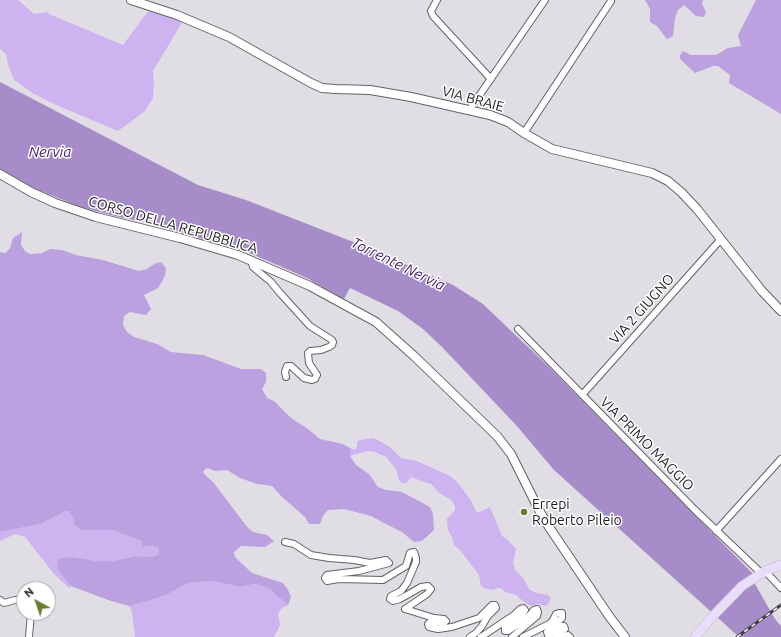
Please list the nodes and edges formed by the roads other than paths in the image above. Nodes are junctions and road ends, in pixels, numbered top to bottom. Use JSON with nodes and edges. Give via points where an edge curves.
{"nodes":[{"id":1,"x":131,"y":0,"type":"edge"},
{"id":2,"x":437,"y":0,"type":"edge"},
{"id":3,"x":545,"y":0,"type":"edge"},
{"id":4,"x":611,"y":1,"type":"dead end"},
{"id":5,"x":491,"y":79,"type":"junction"},
{"id":6,"x":470,"y":110,"type":"junction"},
{"id":7,"x":524,"y":133,"type":"junction"},
{"id":8,"x":0,"y":174,"type":"edge"},
{"id":9,"x":721,"y":239,"type":"junction"},
{"id":10,"x":251,"y":260,"type":"junction"},
{"id":11,"x":781,"y":311,"type":"edge"},
{"id":12,"x":518,"y":329,"type":"dead end"},
{"id":13,"x":286,"y":377,"type":"dead end"},
{"id":14,"x":582,"y":395,"type":"junction"},
{"id":15,"x":781,"y":459,"type":"edge"},
{"id":16,"x":716,"y":531,"type":"junction"},
{"id":17,"x":285,"y":542,"type":"dead end"},
{"id":18,"x":781,"y":565,"type":"edge"},
{"id":19,"x":761,"y":573,"type":"junction"},
{"id":20,"x":781,"y":588,"type":"edge"},
{"id":21,"x":0,"y":600,"type":"edge"},
{"id":22,"x":16,"y":601,"type":"edge"},
{"id":23,"x":30,"y":621,"type":"edge"},
{"id":24,"x":29,"y":637,"type":"edge"},
{"id":25,"x":470,"y":637,"type":"edge"},
{"id":26,"x":481,"y":637,"type":"edge"},
{"id":27,"x":512,"y":637,"type":"edge"},
{"id":28,"x":523,"y":637,"type":"edge"},
{"id":29,"x":557,"y":637,"type":"edge"},
{"id":30,"x":564,"y":637,"type":"edge"},
{"id":31,"x":570,"y":637,"type":"edge"},
{"id":32,"x":625,"y":637,"type":"edge"},
{"id":33,"x":695,"y":637,"type":"edge"}],
"edges":[{"from":1,"to":6,"type":"main road","name":"VIA BRAIE","via":[[177,15],[229,37],[322,88],[370,90]]},
{"from":2,"to":5,"type":"street","via":[[431,11],[433,16]]},
{"from":3,"to":5,"type":"street"},
{"from":4,"to":7,"type":"street"},
{"from":5,"to":6,"type":"street"},
{"from":6,"to":7,"type":"main road","name":"VIA BRAIE","via":[[508,122]]},
{"from":7,"to":9,"type":"main road","name":"VIA BRAIE","via":[[552,149],[652,173],[668,181],[697,209]]},
{"from":8,"to":10,"type":"main road","name":"CORSO DELLA REPUBBLICA","via":[[30,192],[69,208]]},
{"from":9,"to":11,"type":"main road","name":"VIA BRAIE"},
{"from":9,"to":14,"type":"street","name":"VIA 2 GIUGNO"},
{"from":10,"to":13,"type":"street","via":[[254,267],[271,282],[310,326],[333,342],[329,348],[308,353],[309,363],[317,376],[315,379],[304,378],[291,366],[287,366]]},
{"from":10,"to":32,"type":"main road","name":"CORSO DELLA REPUBBLICA","via":[[310,286],[376,322],[497,436],[511,454],[539,510],[561,545]]},
{"from":12,"to":14,"type":"street","name":"VIA PRIMO MAGGIO"},
{"from":14,"to":16,"type":"street","name":"VIA PRIMO MAGGIO"},
{"from":15,"to":16,"type":"street"},
{"from":16,"to":19,"type":"street","name":"VIA PRIMO MAGGIO"},
{"from":17,"to":25,"type":"street","via":[[294,544],[311,555],[370,563],[386,560],[389,563],[359,571],[327,575],[324,578],[328,581],[383,580],[406,566],[410,553],[414,552],[416,562],[407,583],[401,591],[391,596],[391,600],[400,599],[421,587],[430,586],[431,590],[427,594],[405,609],[434,618],[444,618],[444,623],[428,624],[429,627],[438,629],[479,618],[495,605],[496,608],[482,626]]},
{"from":18,"to":19,"type":"main road"},
{"from":19,"to":20,"type":"street","name":"VIA PRIMO MAGGIO"},
{"from":19,"to":33,"type":"main road","via":[[742,586]]},
{"from":21,"to":22,"type":"street","via":[[4,603]]},
{"from":23,"to":24,"type":"street"},
{"from":26,"to":27,"type":"street","via":[[520,609],[525,610],[523,614],[505,627],[505,631],[537,609],[537,616]]},
{"from":28,"to":29,"type":"street","via":[[549,624],[556,614],[562,613],[562,618],[547,632],[551,635],[564,626],[565,629]]},
{"from":30,"to":31,"type":"street"}]}
